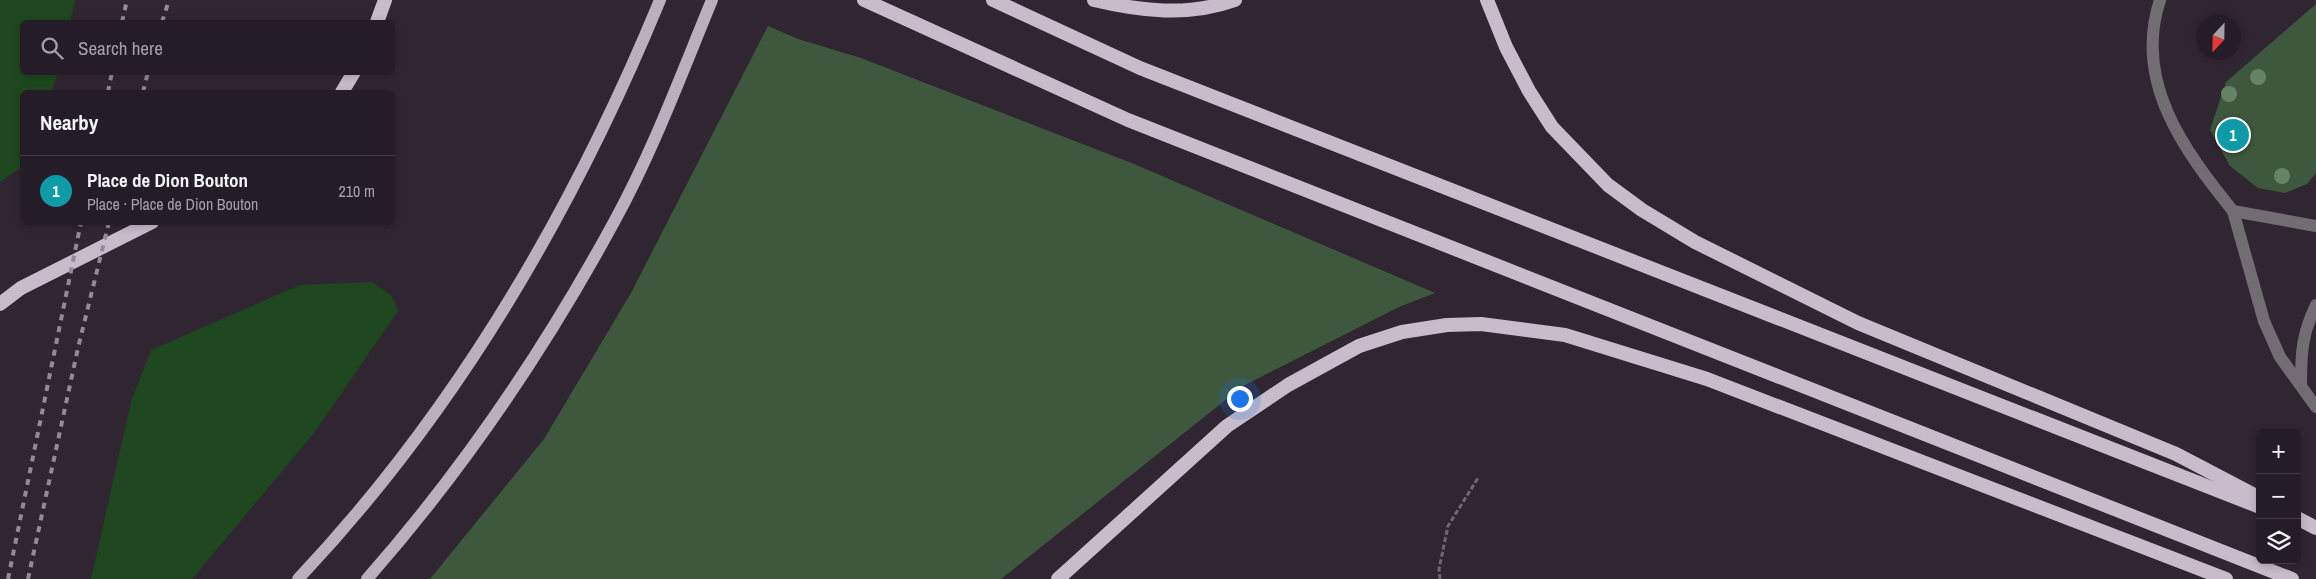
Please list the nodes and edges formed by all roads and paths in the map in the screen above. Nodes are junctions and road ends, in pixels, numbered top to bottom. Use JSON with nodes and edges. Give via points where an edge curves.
{"nodes":[{"id":1,"x":385,"y":0,"type":"edge"},
{"id":2,"x":660,"y":0,"type":"edge"},
{"id":3,"x":712,"y":0,"type":"edge"},
{"id":4,"x":864,"y":0,"type":"edge"},
{"id":5,"x":993,"y":0,"type":"edge"},
{"id":6,"x":1094,"y":0,"type":"edge"},
{"id":7,"x":1235,"y":0,"type":"edge"},
{"id":8,"x":1487,"y":0,"type":"edge"},
{"id":9,"x":2160,"y":0,"type":"edge"},
{"id":10,"x":378,"y":20,"type":"edge"},
{"id":11,"x":352,"y":75,"type":"edge"},
{"id":12,"x":343,"y":90,"type":"edge"},
{"id":13,"x":2233,"y":211,"type":"junction"},
{"id":14,"x":146,"y":225,"type":"edge"},
{"id":15,"x":2316,"y":226,"type":"edge"},
{"id":16,"x":0,"y":304,"type":"edge"},
{"id":17,"x":2316,"y":305,"type":"edge"},
{"id":18,"x":2301,"y":384,"type":"junction"},
{"id":19,"x":2316,"y":407,"type":"edge"},
{"id":20,"x":1478,"y":478,"type":"dead end"},
{"id":21,"x":2256,"y":496,"type":"edge"},
{"id":22,"x":2256,"y":505,"type":"edge"},
{"id":23,"x":2299,"y":519,"type":"edge"},
{"id":24,"x":2301,"y":523,"type":"edge"},
{"id":25,"x":2316,"y":528,"type":"edge"},
{"id":26,"x":298,"y":579,"type":"edge"},
{"id":27,"x":367,"y":579,"type":"edge"},
{"id":28,"x":1058,"y":579,"type":"edge"},
{"id":29,"x":1440,"y":579,"type":"edge"},
{"id":30,"x":2226,"y":579,"type":"edge"},
{"id":31,"x":2292,"y":579,"type":"edge"}],
"edges":[{"from":1,"to":10,"type":"highway"},
{"from":2,"to":26,"type":"main road","via":[[588,160],[529,268],[476,355],[381,482]]},
{"from":3,"to":27,"type":"main road","via":[[662,123],[615,221],[570,298],[470,452]]},
{"from":4,"to":31,"type":"highway","via":[[1137,123]]},
{"from":5,"to":22,"type":"highway","via":[[1140,68]]},
{"from":6,"to":7,"type":"highway","via":[[1159,11],[1192,10]]},
{"from":8,"to":21,"type":"highway","via":[[1506,47],[1552,127],[1608,185],[1642,210],[1695,242],[1858,323],[2176,454]]},
{"from":9,"to":13,"type":"street","via":[[2152,52],[2160,94],[2178,136]]},
{"from":11,"to":12,"type":"highway"},
{"from":13,"to":15,"type":"street"},
{"from":13,"to":18,"type":"street","via":[[2264,321],[2280,357]]},
{"from":14,"to":16,"type":"highway","via":[[21,288]]},
{"from":17,"to":18,"type":"street","via":[[2306,325],[2300,351]]},
{"from":18,"to":19,"type":"street"},
{"from":20,"to":29,"type":"path","via":[[1448,526]]},
{"from":23,"to":25,"type":"highway"},
{"from":24,"to":25,"type":"highway"},
{"from":28,"to":30,"type":"highway","via":[[1227,426],[1288,385],[1359,346],[1402,332],[1481,324],[1564,335],[1707,379]]}]}
